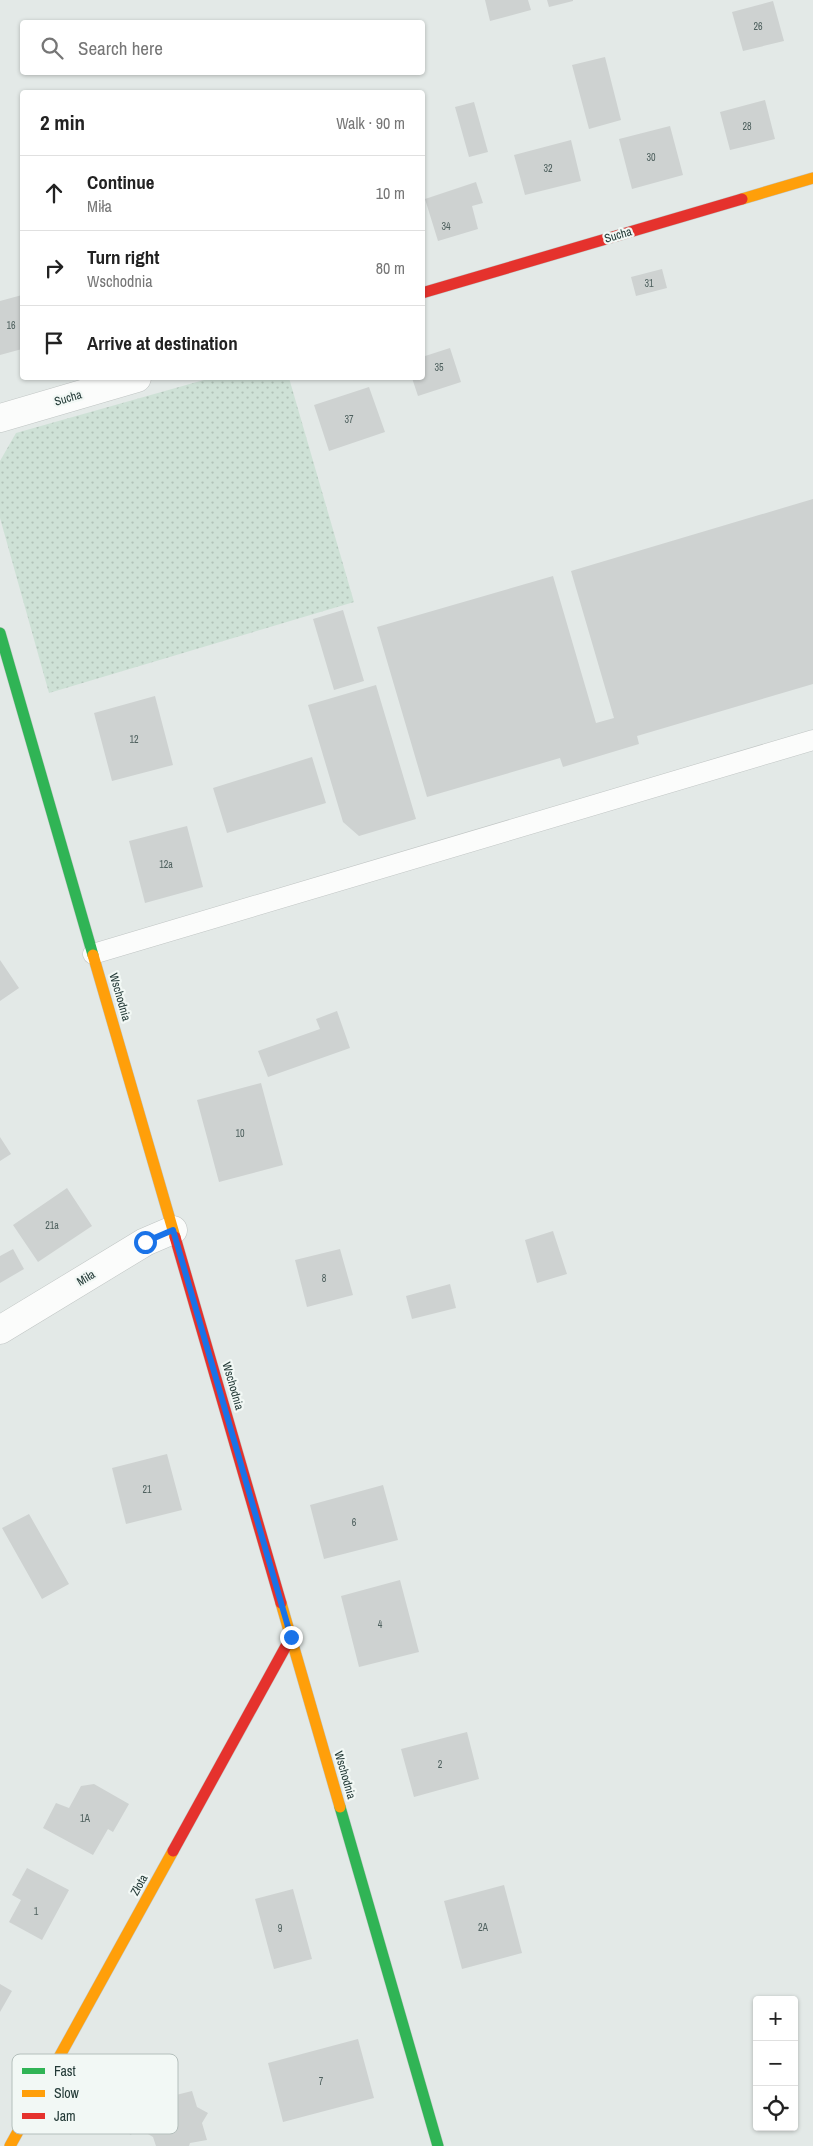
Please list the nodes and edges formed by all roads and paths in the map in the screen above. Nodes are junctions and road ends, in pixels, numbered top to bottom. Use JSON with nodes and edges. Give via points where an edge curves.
{"nodes":[{"id":1,"x":813,"y":178,"type":"edge"},
{"id":2,"x":425,"y":292,"type":"edge"},
{"id":3,"x":130,"y":380,"type":"edge"},
{"id":4,"x":0,"y":418,"type":"edge"},
{"id":5,"x":0,"y":633,"type":"edge"},
{"id":6,"x":813,"y":740,"type":"edge"},
{"id":7,"x":93,"y":954,"type":"junction"},
{"id":8,"x":173,"y":1230,"type":"junction"},
{"id":9,"x":0,"y":1330,"type":"edge"},
{"id":10,"x":291,"y":1637,"type":"junction"},
{"id":11,"x":61,"y":2054,"type":"edge"},
{"id":12,"x":17,"y":2134,"type":"edge"},
{"id":13,"x":10,"y":2146,"type":"edge"},
{"id":14,"x":438,"y":2146,"type":"edge"}],
"edges":[{"from":1,"to":2,"type":"street","name":"Sucha"},
{"from":3,"to":4,"type":"street","name":"Sucha"},
{"from":5,"to":7,"type":"street","name":"Wschodnia"},
{"from":6,"to":7,"type":"lane"},
{"from":7,"to":8,"type":"street","name":"Wschodnia"},
{"from":8,"to":9,"type":"street","name":"Miła","via":[[145,1242]]},
{"from":8,"to":10,"type":"street","name":"Wschodnia"},
{"from":10,"to":11,"type":"street","name":"Złota"},
{"from":10,"to":14,"type":"street","name":"Wschodnia"},
{"from":12,"to":13,"type":"street","name":"Złota"}]}
